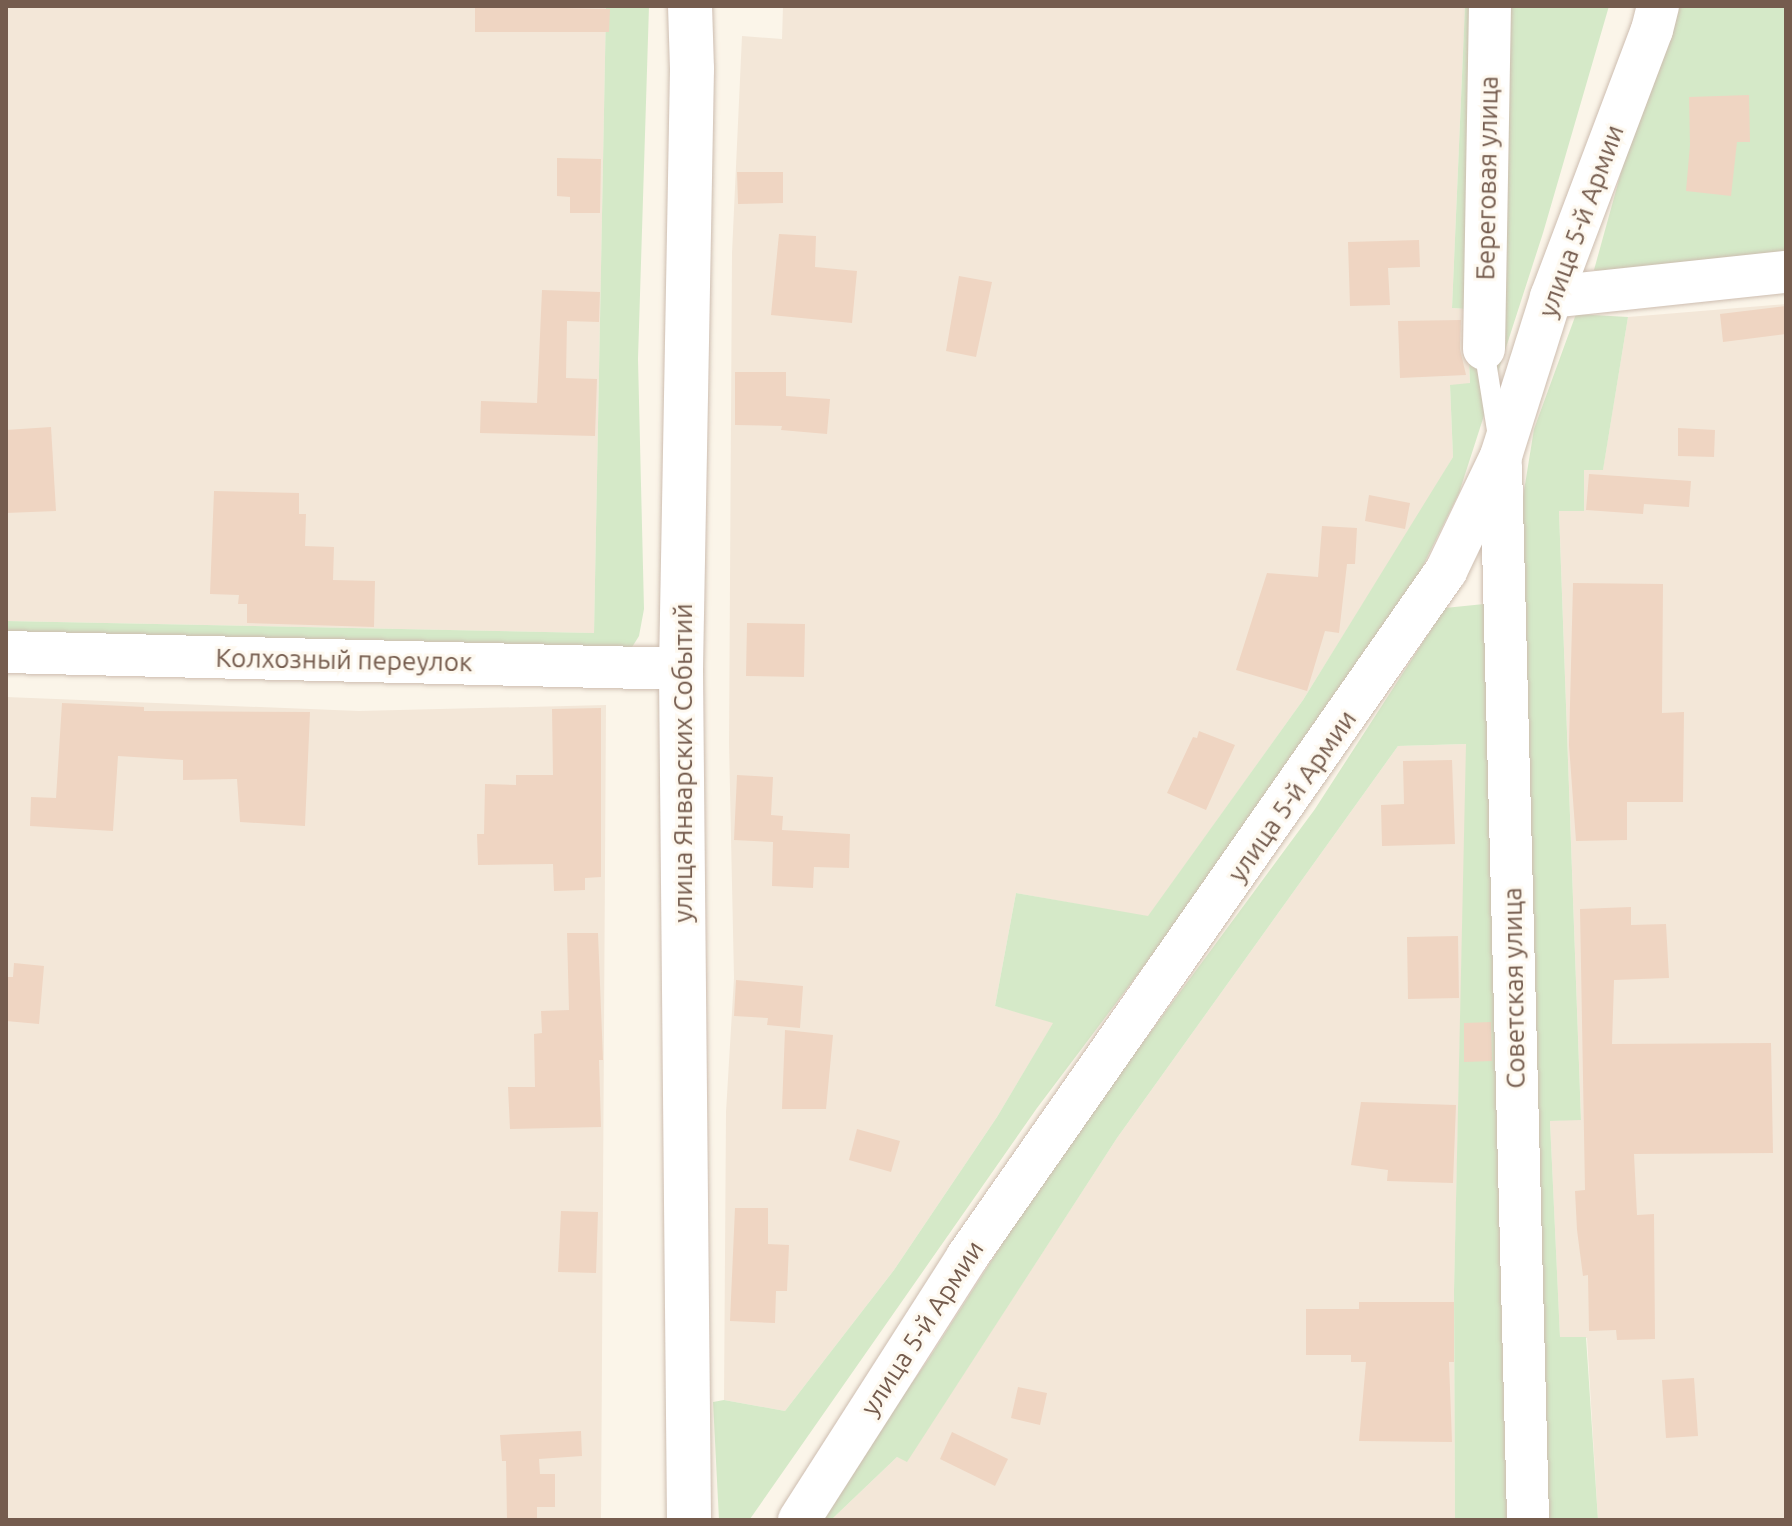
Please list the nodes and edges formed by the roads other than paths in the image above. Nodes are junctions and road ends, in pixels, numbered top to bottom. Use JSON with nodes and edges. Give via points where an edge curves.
{"nodes":[{"id":1,"x":690,"y":6,"type":"edge"},
{"id":2,"x":1490,"y":6,"type":"edge"},
{"id":3,"x":1658,"y":6,"type":"edge"},
{"id":4,"x":1786,"y":272,"type":"edge"},
{"id":5,"x":1551,"y":297,"type":"junction"},
{"id":6,"x":1484,"y":349,"type":"joint"},
{"id":7,"x":1501,"y":456,"type":"junction"},
{"id":8,"x":6,"y":652,"type":"edge"},
{"id":9,"x":681,"y":669,"type":"junction"},
{"id":10,"x":689,"y":1520,"type":"edge"},
{"id":11,"x":799,"y":1520,"type":"edge"},
{"id":12,"x":1528,"y":1520,"type":"edge"}],
"edges":[{"from":1,"to":9,"type":"street","name":"улица Январских Событий"},
{"from":2,"to":6,"type":"street","name":"Береговая улица"},
{"from":3,"to":5,"type":"street","name":"улица 5-й Армии"},
{"from":4,"to":5,"type":"street"},
{"from":5,"to":7,"type":"street","name":"улица 5-й Армии"},
{"from":6,"to":7,"type":"lane"},
{"from":7,"to":11,"type":"street","name":"улица 5-й Армии","via":[[1438,583],[967,1257]]},
{"from":7,"to":12,"type":"street","name":"Советская улица"},
{"from":8,"to":9,"type":"street","name":"Колхозный переулок"},
{"from":9,"to":10,"type":"street","name":"улица Январских Событий"}]}
